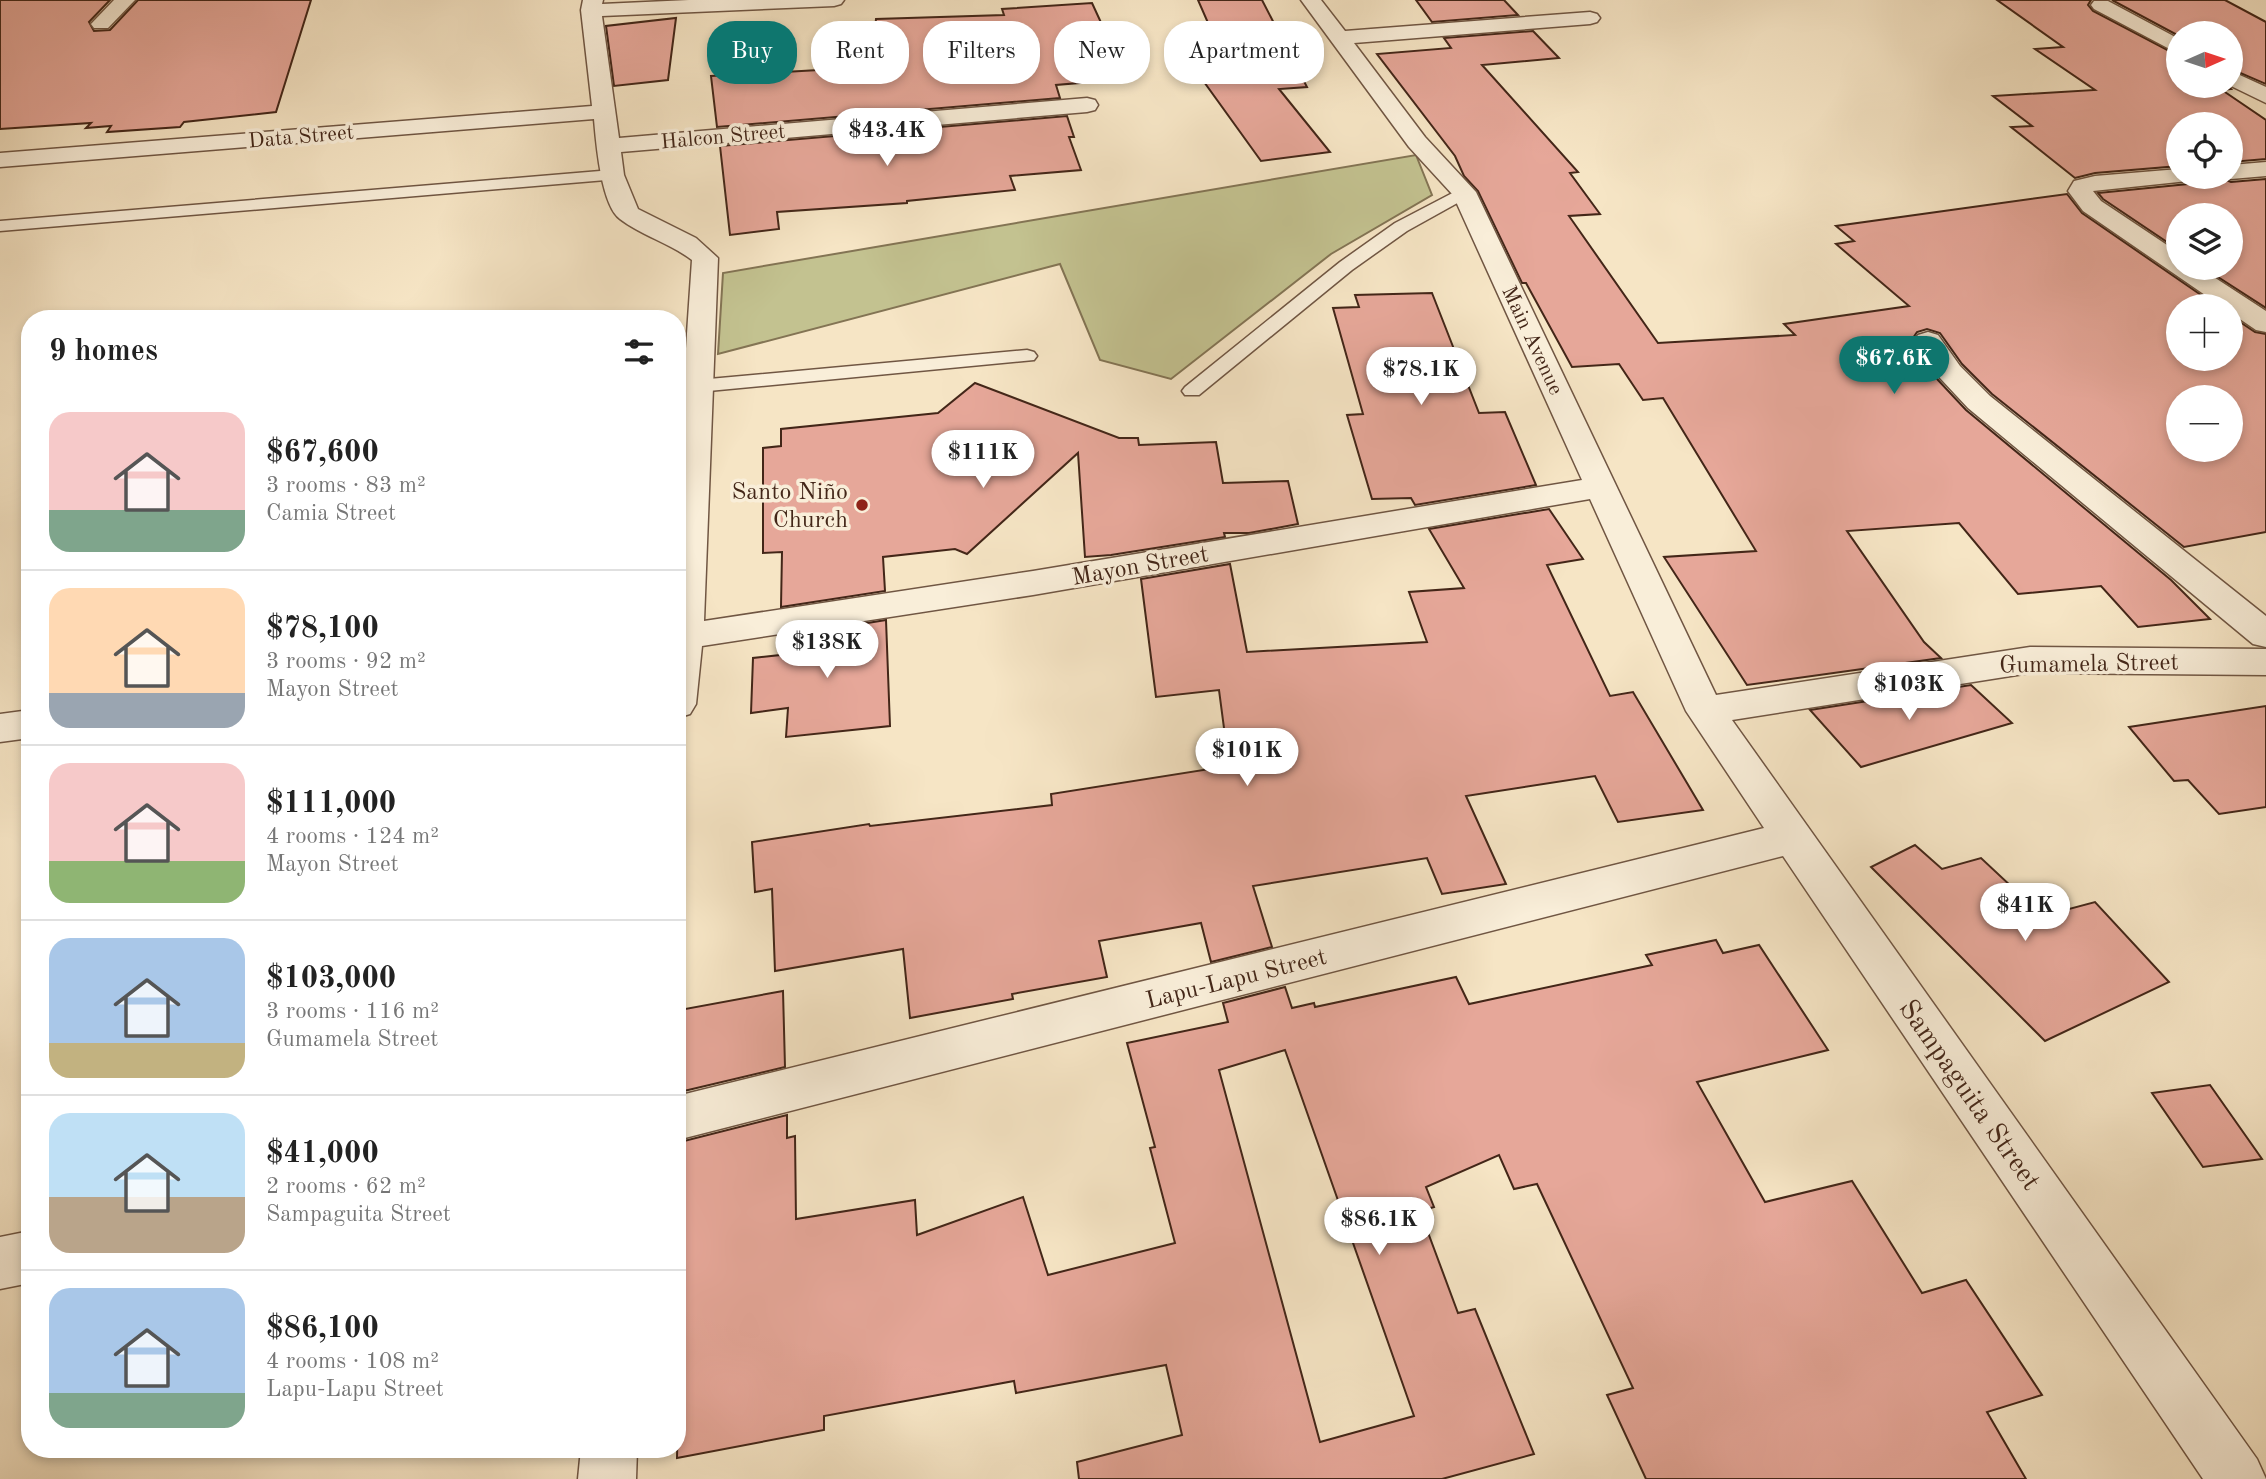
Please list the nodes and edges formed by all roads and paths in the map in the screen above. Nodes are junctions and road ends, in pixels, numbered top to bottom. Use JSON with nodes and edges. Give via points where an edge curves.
{"nodes":[{"id":1,"x":125,"y":0,"type":"edge"},
{"id":2,"x":834,"y":0,"type":"edge"},
{"id":3,"x":1311,"y":0,"type":"edge"},
{"id":4,"x":592,"y":5,"type":"edge"},
{"id":5,"x":2101,"y":5,"type":"dead end"},
{"id":6,"x":1590,"y":19,"type":"dead end"},
{"id":7,"x":102,"y":24,"type":"dead end"},
{"id":8,"x":1339,"y":38,"type":"junction"},
{"id":9,"x":2166,"y":41,"type":"edge"},
{"id":10,"x":2244,"y":84,"type":"edge"},
{"id":11,"x":2266,"y":96,"type":"edge"},
{"id":12,"x":1087,"y":105,"type":"dead end"},
{"id":13,"x":602,"y":112,"type":"junction"},
{"id":14,"x":609,"y":146,"type":"junction"},
{"id":15,"x":0,"y":160,"type":"edge"},
{"id":16,"x":2266,"y":169,"type":"edge"},
{"id":17,"x":2243,"y":171,"type":"edge"},
{"id":18,"x":612,"y":175,"type":"junction"},
{"id":19,"x":2166,"y":177,"type":"edge"},
{"id":20,"x":1464,"y":192,"type":"junction"},
{"id":21,"x":0,"y":226,"type":"edge"},
{"id":22,"x":2166,"y":256,"type":"edge"},
{"id":23,"x":2202,"y":280,"type":"edge"},
{"id":24,"x":2266,"y":324,"type":"edge"},
{"id":25,"x":1928,"y":341,"type":"dead end"},
{"id":26,"x":1027,"y":356,"type":"dead end"},
{"id":27,"x":698,"y":386,"type":"junction"},
{"id":28,"x":1192,"y":391,"type":"dead end"},
{"id":29,"x":1601,"y":487,"type":"junction"},
{"id":30,"x":686,"y":563,"type":"edge"},
{"id":31,"x":2266,"y":635,"type":"edge"},
{"id":32,"x":686,"y":636,"type":"edge"},
{"id":33,"x":2266,"y":662,"type":"edge"},
{"id":34,"x":1705,"y":711,"type":"junction"},
{"id":35,"x":21,"y":725,"type":"edge"},
{"id":36,"x":0,"y":728,"type":"edge"},
{"id":37,"x":1794,"y":837,"type":"junction"},
{"id":38,"x":686,"y":1116,"type":"edge"},
{"id":39,"x":21,"y":1259,"type":"edge"},
{"id":40,"x":0,"y":1263,"type":"edge"},
{"id":41,"x":608,"y":1458,"type":"edge"},
{"id":42,"x":607,"y":1479,"type":"edge"},
{"id":43,"x":2237,"y":1479,"type":"edge"}],
"edges":[{"from":1,"to":7,"type":"street"},
{"from":2,"to":4,"type":"street"},
{"from":3,"to":8,"type":"street","name":"Main Avenue"},
{"from":4,"to":13,"type":"street"},
{"from":5,"to":9,"type":"street"},
{"from":6,"to":8,"type":"street"},
{"from":8,"to":20,"type":"street","name":"Main Avenue","via":[[1418,142]]},
{"from":10,"to":11,"type":"street"},
{"from":12,"to":14,"type":"street","name":"Halcon Street"},
{"from":13,"to":14,"type":"street"},
{"from":13,"to":15,"type":"street","name":"Data Street"},
{"from":14,"to":18,"type":"street"},
{"from":16,"to":17,"type":"street"},
{"from":18,"to":21,"type":"lane"},
{"from":18,"to":27,"type":"street","via":[[627,213],[705,258]]},
{"from":19,"to":22,"type":"street","via":[[2095,183],[2080,191],[2092,206]]},
{"from":20,"to":28,"type":"lane","via":[[1346,267]]},
{"from":20,"to":29,"type":"street","name":"Main Avenue"},
{"from":23,"to":24,"type":"street"},
{"from":25,"to":31,"type":"street","via":[[1979,402]]},
{"from":26,"to":27,"type":"lane"},
{"from":27,"to":30,"type":"street"},
{"from":29,"to":32,"type":"street","name":"Mayon Street"},
{"from":29,"to":34,"type":"street","name":"Main Avenue"},
{"from":33,"to":34,"type":"street","name":"Gumamela Street","via":[[2030,660]]},
{"from":34,"to":37,"type":"street","name":"Sampaguita Street"},
{"from":35,"to":36,"type":"street"},
{"from":37,"to":38,"type":"street","name":"Lapu-Lapu Street"},
{"from":37,"to":43,"type":"street","name":"Sampaguita Street"},
{"from":39,"to":40,"type":"street"},
{"from":41,"to":42,"type":"street"}]}
